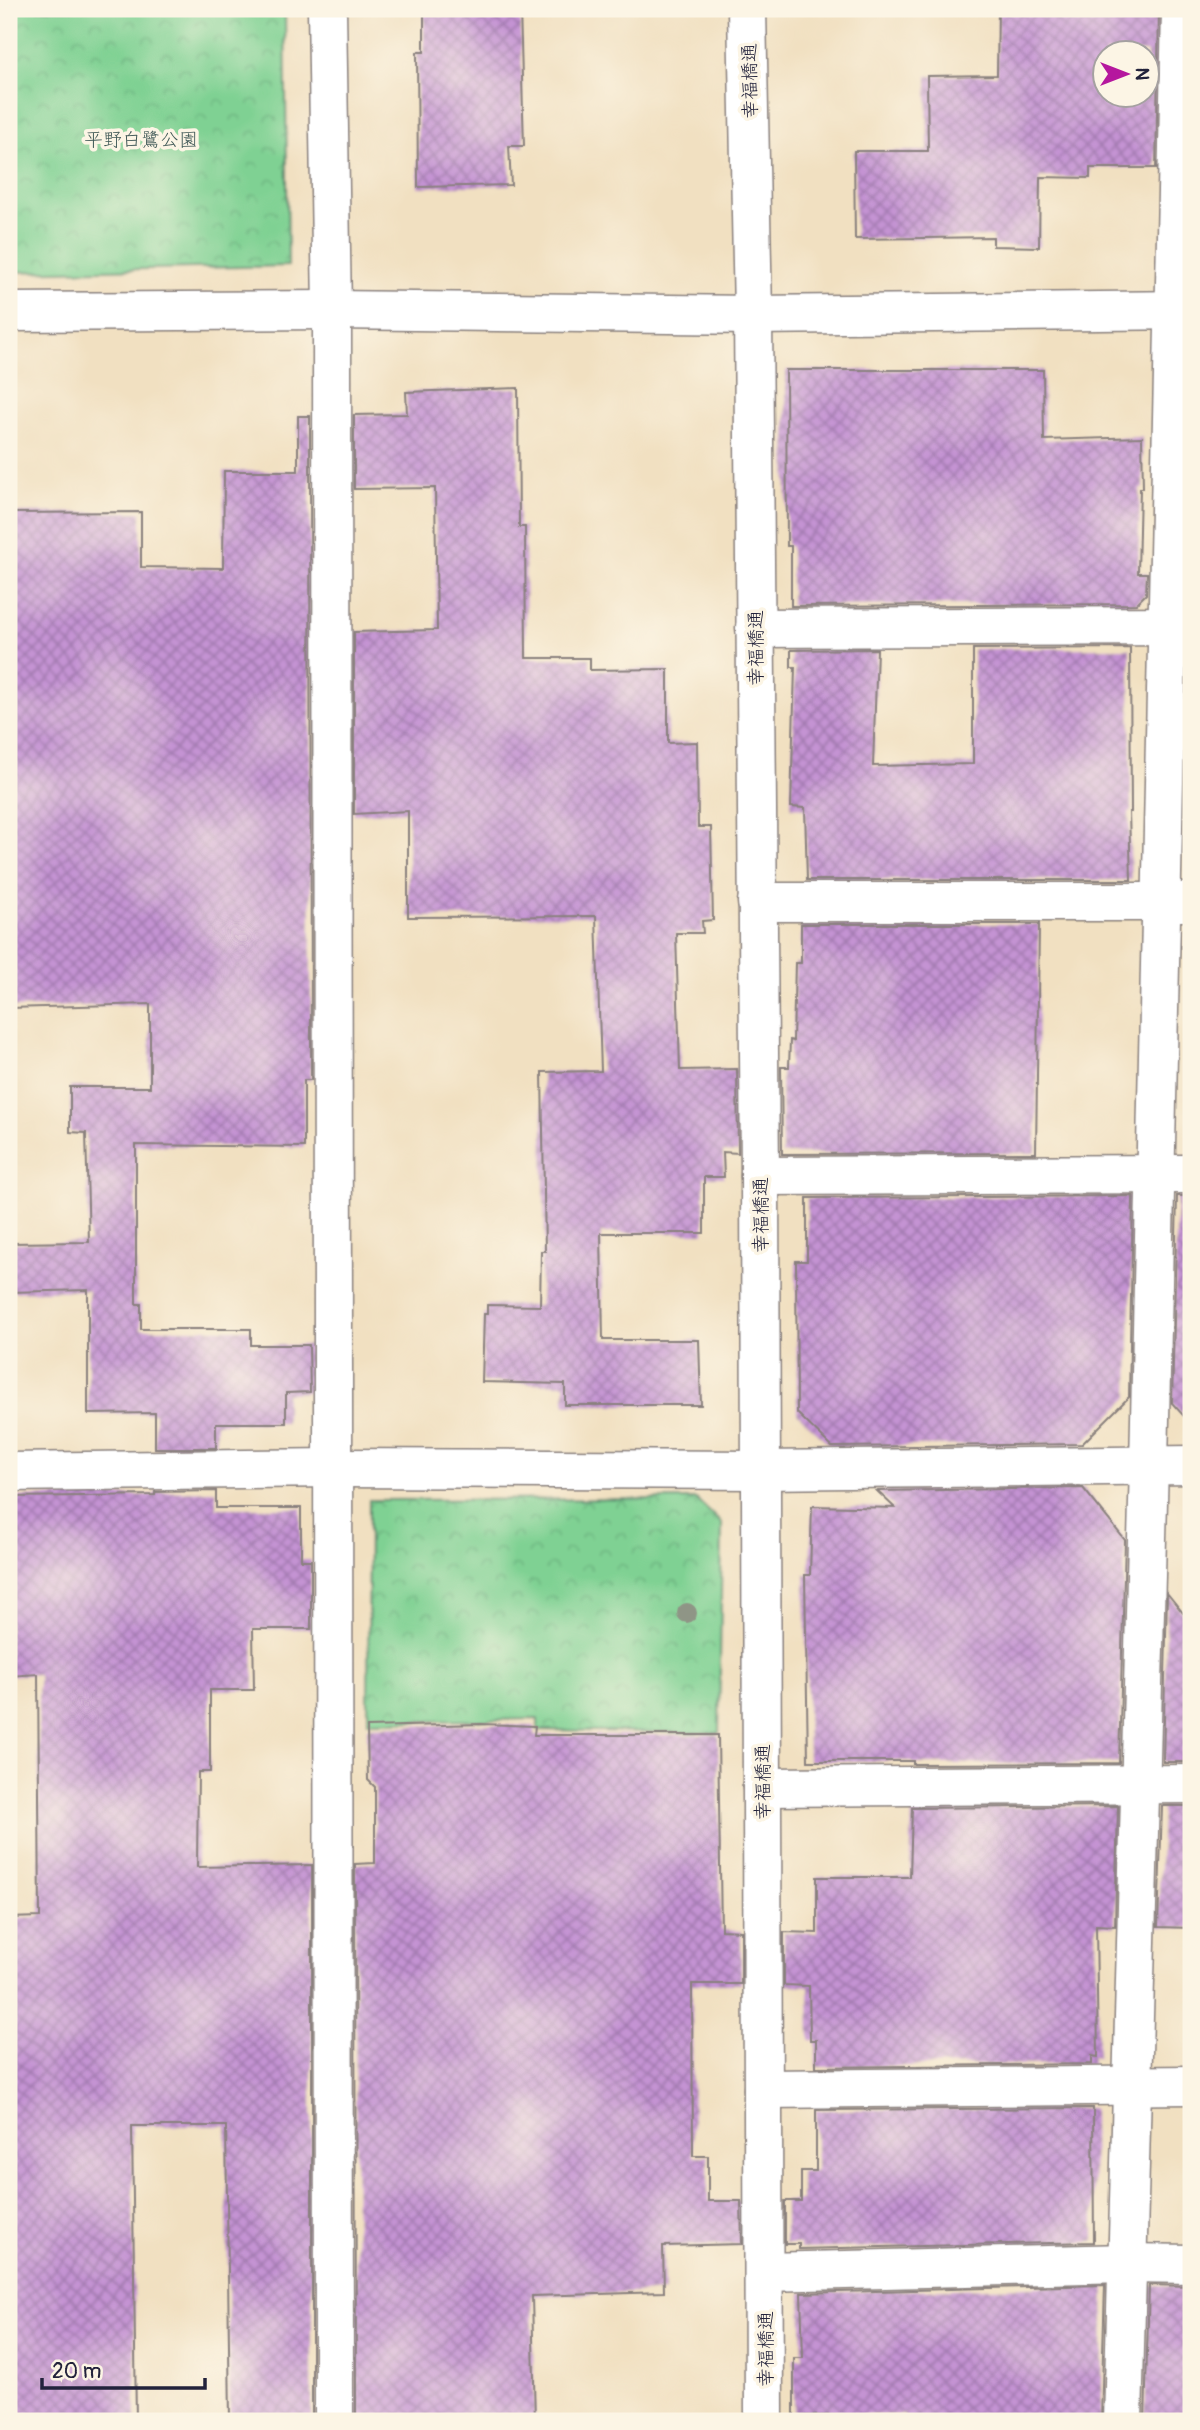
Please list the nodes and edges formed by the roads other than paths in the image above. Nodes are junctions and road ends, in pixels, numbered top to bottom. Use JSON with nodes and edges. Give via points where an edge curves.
{"nodes":[{"id":1,"x":327,"y":9,"type":"edge"},
{"id":2,"x":747,"y":9,"type":"edge"},
{"id":3,"x":1181,"y":9,"type":"edge"},
{"id":4,"x":332,"y":310,"type":"junction"},
{"id":5,"x":1183,"y":310,"type":"edge"},
{"id":6,"x":9,"y":312,"type":"edge"},
{"id":7,"x":754,"y":315,"type":"junction"},
{"id":8,"x":1179,"y":626,"type":"edge"},
{"id":9,"x":755,"y":628,"type":"junction"},
{"id":10,"x":757,"y":902,"type":"junction"},
{"id":11,"x":1176,"y":902,"type":"edge"},
{"id":12,"x":1173,"y":1174,"type":"edge"},
{"id":13,"x":760,"y":1176,"type":"junction"},
{"id":14,"x":1149,"y":1465,"type":"junction"},
{"id":15,"x":1191,"y":1465,"type":"edge"},
{"id":16,"x":335,"y":1468,"type":"junction"},
{"id":17,"x":762,"y":1470,"type":"junction"},
{"id":18,"x":9,"y":1472,"type":"edge"},
{"id":19,"x":1140,"y":1784,"type":"junction"},
{"id":20,"x":1191,"y":1784,"type":"edge"},
{"id":21,"x":762,"y":1787,"type":"junction"},
{"id":22,"x":1132,"y":2084,"type":"junction"},
{"id":23,"x":1191,"y":2085,"type":"edge"},
{"id":24,"x":762,"y":2089,"type":"junction"},
{"id":25,"x":1127,"y":2263,"type":"junction"},
{"id":26,"x":1191,"y":2264,"type":"edge"},
{"id":27,"x":765,"y":2272,"type":"junction"},
{"id":28,"x":334,"y":2421,"type":"edge"},
{"id":29,"x":764,"y":2421,"type":"edge"},
{"id":30,"x":1123,"y":2421,"type":"edge"}],
"edges":[{"from":1,"to":4,"type":"street"},
{"from":2,"to":7,"type":"street","name":"幸福橋通"},
{"from":3,"to":5,"type":"street"},
{"from":4,"to":6,"type":"street"},
{"from":4,"to":7,"type":"street"},
{"from":4,"to":16,"type":"street"},
{"from":5,"to":7,"type":"street"},
{"from":5,"to":8,"type":"street"},
{"from":7,"to":9,"type":"street","name":"幸福橋通"},
{"from":8,"to":9,"type":"street"},
{"from":8,"to":11,"type":"street"},
{"from":9,"to":10,"type":"street","name":"幸福橋通"},
{"from":10,"to":11,"type":"street"},
{"from":10,"to":13,"type":"street","name":"幸福橋通"},
{"from":11,"to":12,"type":"street"},
{"from":12,"to":13,"type":"street"},
{"from":12,"to":14,"type":"street"},
{"from":13,"to":17,"type":"street","name":"幸福橋通"},
{"from":14,"to":15,"type":"street"},
{"from":14,"to":17,"type":"street"},
{"from":14,"to":19,"type":"street"},
{"from":16,"to":17,"type":"street"},
{"from":16,"to":18,"type":"street"},
{"from":16,"to":28,"type":"street"},
{"from":17,"to":21,"type":"street","name":"幸福橋通"},
{"from":19,"to":20,"type":"street"},
{"from":19,"to":21,"type":"street"},
{"from":19,"to":22,"type":"street"},
{"from":21,"to":24,"type":"street","name":"幸福橋通"},
{"from":22,"to":23,"type":"street"},
{"from":22,"to":24,"type":"street"},
{"from":22,"to":25,"type":"street"},
{"from":24,"to":27,"type":"street","name":"幸福橋通"},
{"from":25,"to":26,"type":"street"},
{"from":25,"to":27,"type":"street"},
{"from":25,"to":30,"type":"street"},
{"from":27,"to":29,"type":"street","name":"幸福橋通"}]}
